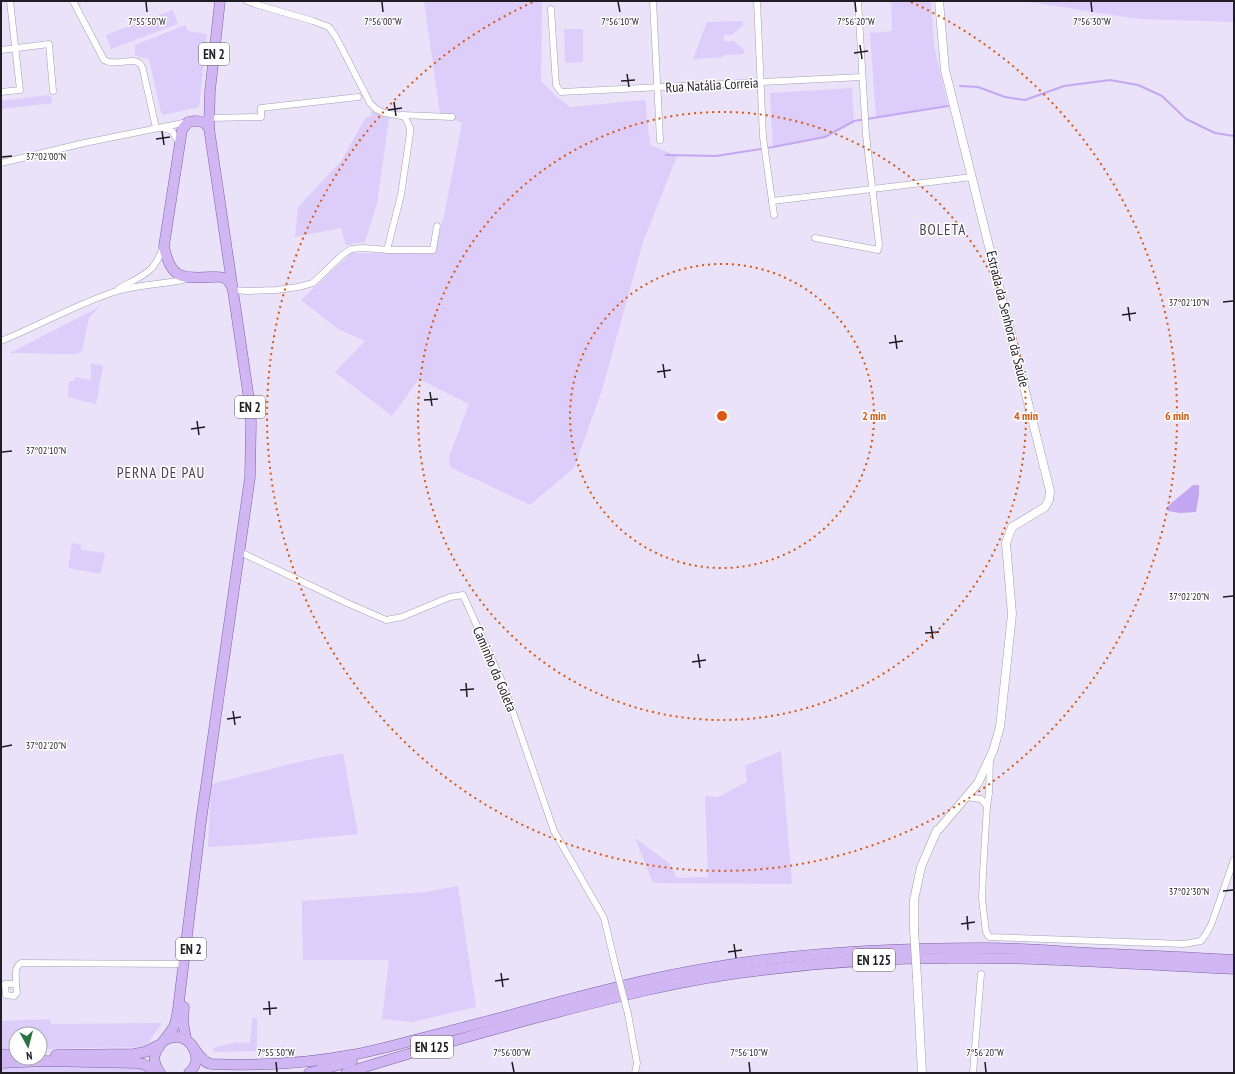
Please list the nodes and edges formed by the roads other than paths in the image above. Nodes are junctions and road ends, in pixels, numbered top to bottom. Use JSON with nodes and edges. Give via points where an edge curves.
{"nodes":[{"id":1,"x":10,"y":1,"type":"edge"},
{"id":2,"x":73,"y":1,"type":"edge"},
{"id":3,"x":220,"y":1,"type":"edge"},
{"id":4,"x":247,"y":1,"type":"edge"},
{"id":5,"x":654,"y":1,"type":"edge"},
{"id":6,"x":757,"y":1,"type":"edge"},
{"id":7,"x":858,"y":1,"type":"edge"},
{"id":8,"x":939,"y":1,"type":"edge"},
{"id":9,"x":551,"y":9,"type":"dead end"},
{"id":10,"x":16,"y":49,"type":"junction"},
{"id":11,"x":1,"y":50,"type":"edge"},
{"id":12,"x":862,"y":77,"type":"junction"},
{"id":13,"x":760,"y":82,"type":"junction"},
{"id":14,"x":658,"y":87,"type":"junction"},
{"id":15,"x":53,"y":91,"type":"dead end"},
{"id":16,"x":1,"y":92,"type":"edge"},
{"id":17,"x":358,"y":97,"type":"dead end"},
{"id":18,"x":209,"y":106,"type":"junction"},
{"id":19,"x":397,"y":115,"type":"junction"},
{"id":20,"x":452,"y":117,"type":"dead end"},
{"id":21,"x":190,"y":122,"type":"junction"},
{"id":22,"x":209,"y":123,"type":"junction"},
{"id":23,"x":158,"y":128,"type":"junction"},
{"id":24,"x":660,"y":140,"type":"dead end"},
{"id":25,"x":179,"y":143,"type":"junction"},
{"id":26,"x":1,"y":163,"type":"edge"},
{"id":27,"x":972,"y":177,"type":"junction"},
{"id":28,"x":872,"y":189,"type":"junction"},
{"id":29,"x":772,"y":201,"type":"junction"},
{"id":30,"x":774,"y":215,"type":"dead end"},
{"id":31,"x":437,"y":226,"type":"dead end"},
{"id":32,"x":815,"y":238,"type":"dead end"},
{"id":33,"x":164,"y":246,"type":"junction"},
{"id":34,"x":387,"y":250,"type":"junction"},
{"id":35,"x":229,"y":264,"type":"junction"},
{"id":36,"x":218,"y":276,"type":"junction"},
{"id":37,"x":191,"y":278,"type":"junction"},
{"id":38,"x":232,"y":288,"type":"junction"},
{"id":39,"x":111,"y":293,"type":"junction"},
{"id":40,"x":1,"y":341,"type":"edge"},
{"id":41,"x":240,"y":552,"type":"junction"},
{"id":42,"x":991,"y":756,"type":"junction"},
{"id":43,"x":966,"y":797,"type":"junction"},
{"id":44,"x":987,"y":806,"type":"junction"},
{"id":45,"x":196,"y":859,"type":"junction"},
{"id":46,"x":1234,"y":860,"type":"edge"},
{"id":47,"x":1234,"y":960,"type":"edge"},
{"id":48,"x":183,"y":964,"type":"junction"},
{"id":49,"x":1234,"y":969,"type":"edge"},
{"id":50,"x":981,"y":974,"type":"dead end"},
{"id":51,"x":16,"y":984,"type":"dead end"},
{"id":52,"x":519,"y":1023,"type":"junction"},
{"id":53,"x":457,"y":1029,"type":"junction"},
{"id":54,"x":188,"y":1042,"type":"junction"},
{"id":55,"x":162,"y":1043,"type":"junction"},
{"id":56,"x":48,"y":1055,"type":"edge"},
{"id":57,"x":1,"y":1062,"type":"edge"},
{"id":58,"x":160,"y":1073,"type":"edge"},
{"id":59,"x":189,"y":1073,"type":"edge"},
{"id":60,"x":309,"y":1073,"type":"edge"},
{"id":61,"x":346,"y":1073,"type":"edge"},
{"id":62,"x":366,"y":1073,"type":"edge"},
{"id":63,"x":635,"y":1073,"type":"edge"},
{"id":64,"x":922,"y":1073,"type":"edge"},
{"id":65,"x":973,"y":1073,"type":"edge"}],
"edges":[{"from":1,"to":10,"type":"street"},
{"from":2,"to":23,"type":"street","via":[[104,60],[113,64],[134,61],[140,64]]},
{"from":3,"to":18,"type":"main road","number":"EN 2"},
{"from":4,"to":19,"type":"street","via":[[329,27],[370,103],[384,113]]},
{"from":5,"to":14,"type":"street"},
{"from":6,"to":13,"type":"street"},
{"from":7,"to":12,"type":"street"},
{"from":8,"to":27,"type":"street","name":"Estrada da Senhora da Saúde","via":[[945,70]]},
{"from":9,"to":14,"type":"street","name":"Rua Natália Correia","via":[[556,86],[561,92]]},
{"from":10,"to":11,"type":"street"},
{"from":10,"to":15,"type":"street","via":[[49,44]]},
{"from":10,"to":16,"type":"street","via":[[20,90]]},
{"from":12,"to":13,"type":"street","name":"Rua Natália Correia"},
{"from":12,"to":28,"type":"street"},
{"from":13,"to":14,"type":"street","name":"Rua Natália Correia"},
{"from":13,"to":29,"type":"street","via":[[764,153]]},
{"from":14,"to":24,"type":"street"},
{"from":17,"to":22,"type":"street","via":[[261,108],[261,117]]},
{"from":18,"to":21,"type":"main road","via":[[203,114]]},
{"from":18,"to":22,"type":"main road","number":"EN 2"},
{"from":19,"to":20,"type":"street"},
{"from":19,"to":34,"type":"street","via":[[404,117],[408,122],[410,133],[401,195]]},
{"from":21,"to":22,"type":"main road"},
{"from":21,"to":23,"type":"street"},
{"from":21,"to":25,"type":"main road","via":[[183,127]]},
{"from":22,"to":35,"type":"main road","number":"EN 2"},
{"from":23,"to":25,"type":"street","via":[[172,131]]},
{"from":23,"to":26,"type":"street"},
{"from":25,"to":33,"type":"main road"},
{"from":27,"to":28,"type":"street"},
{"from":27,"to":42,"type":"street","name":"Estrada da Senhora da Saúde","via":[[1050,491],[1045,507],[1012,528],[1006,543],[1012,614],[1000,727]]},
{"from":28,"to":29,"type":"street"},
{"from":28,"to":32,"type":"street","via":[[878,250]]},
{"from":29,"to":30,"type":"street"},
{"from":31,"to":34,"type":"street","via":[[433,250]]},
{"from":33,"to":37,"type":"main road","via":[[169,266],[180,276]]},
{"from":33,"to":39,"type":"street","via":[[151,269]]},
{"from":34,"to":38,"type":"street","via":[[351,249],[313,283],[298,287],[248,291]]},
{"from":35,"to":36,"type":"main road"},
{"from":35,"to":38,"type":"main road","number":"EN 2"},
{"from":36,"to":37,"type":"main road"},
{"from":36,"to":38,"type":"main road","via":[[226,280]]},
{"from":37,"to":39,"type":"street","via":[[137,286]]},
{"from":38,"to":41,"type":"main road","number":"EN 2","via":[[251,423],[250,477]]},
{"from":39,"to":40,"type":"street"},
{"from":41,"to":45,"type":"main road","number":"EN 2"},
{"from":41,"to":63,"type":"street","name":"Caminho da Goleta","bridge":true,"via":[[386,620],[402,617],[450,597],[463,595],[504,686],[554,831],[604,918],[638,1063]]},
{"from":42,"to":43,"type":"street","name":"Estrada da Senhora da Saúde","via":[[978,783]]},
{"from":42,"to":44,"type":"street"},
{"from":43,"to":44,"type":"street","via":[[981,799]]},
{"from":43,"to":64,"type":"street","name":"Estrada da Senhora da Saúde","bridge":true,"via":[[937,830],[921,866],[914,900]]},
{"from":44,"to":46,"type":"street","via":[[982,899],[986,932],[989,937],[1184,944],[1200,941],[1211,925]]},
{"from":45,"to":48,"type":"main road","number":"EN 2"},
{"from":45,"to":54,"type":"main road","number":"EN 2","via":[[183,1022]]},
{"from":47,"to":53,"type":"main road","number":"EN 125","via":[[986,948],[802,955],[713,967],[596,991]]},
{"from":48,"to":51,"type":"street","via":[[21,963],[16,969]]},
{"from":48,"to":55,"type":"main road","number":"EN 2","via":[[174,1026]]},
{"from":49,"to":52,"type":"main road","number":"EN 125","via":[[1062,960],[955,958],[824,963],[761,970],[653,989]]},
{"from":50,"to":65,"type":"street"},
{"from":52,"to":61,"type":"main road","number":"EN 125"},
{"from":52,"to":62,"type":"main road"},
{"from":53,"to":54,"type":"main road","via":[[352,1055],[300,1063],[207,1063]]},
{"from":53,"to":60,"type":"main road","number":"EN 125"},
{"from":54,"to":55,"type":"main road","via":[[177,1037]]},
{"from":54,"to":59,"type":"main road","number":"EN 2","via":[[196,1055],[194,1067]]},
{"from":55,"to":56,"type":"main road","via":[[145,1052],[134,1054]]},
{"from":55,"to":58,"type":"main road","number":"EN 2","via":[[154,1056],[156,1068]]},
{"from":57,"to":58,"type":"main road","via":[[137,1063]]}]}
